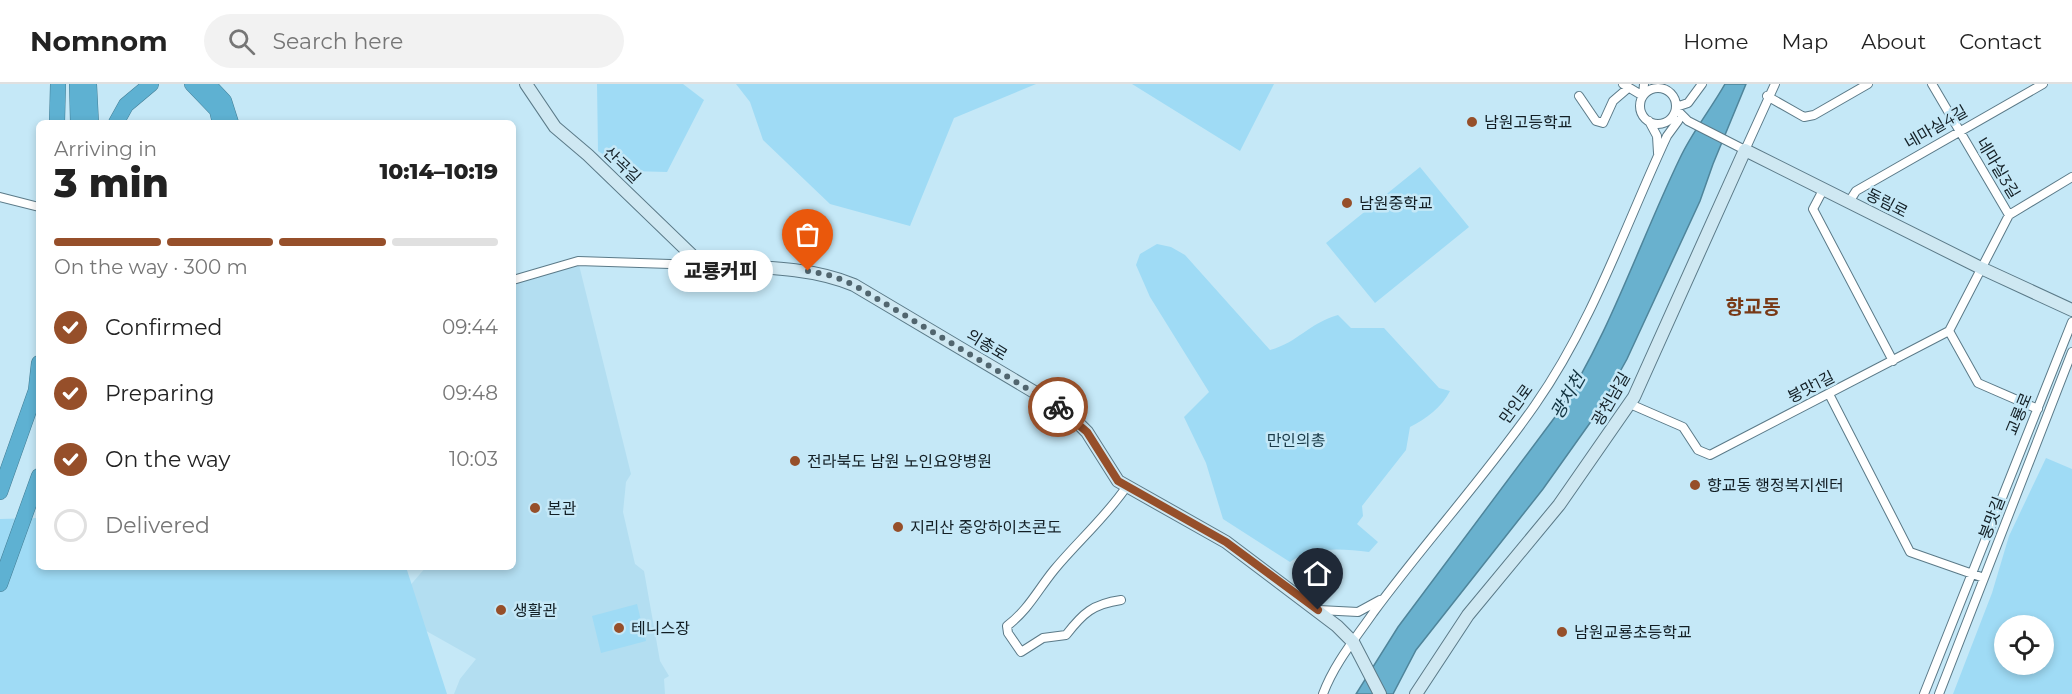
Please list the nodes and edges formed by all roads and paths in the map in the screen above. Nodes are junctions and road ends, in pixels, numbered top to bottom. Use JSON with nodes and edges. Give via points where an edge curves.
{"nodes":[{"id":1,"x":58,"y":84,"type":"edge"},
{"id":2,"x":77,"y":84,"type":"edge"},
{"id":3,"x":89,"y":84,"type":"edge"},
{"id":4,"x":151,"y":84,"type":"edge"},
{"id":5,"x":192,"y":84,"type":"edge"},
{"id":6,"x":208,"y":84,"type":"edge"},
{"id":7,"x":526,"y":84,"type":"edge"},
{"id":8,"x":1644,"y":84,"type":"edge"},
{"id":9,"x":1702,"y":84,"type":"edge"},
{"id":10,"x":1775,"y":84,"type":"edge"},
{"id":11,"x":1868,"y":84,"type":"edge"},
{"id":12,"x":1932,"y":84,"type":"edge"},
{"id":13,"x":2043,"y":84,"type":"edge"},
{"id":14,"x":1625,"y":86,"type":"edge"},
{"id":15,"x":1661,"y":86,"type":"edge"},
{"id":16,"x":1579,"y":96,"type":"dead end"},
{"id":17,"x":1643,"y":96,"type":"junction"},
{"id":18,"x":1767,"y":96,"type":"junction"},
{"id":19,"x":1676,"y":105,"type":"junction"},
{"id":20,"x":57,"y":120,"type":"edge"},
{"id":21,"x":78,"y":120,"type":"edge"},
{"id":22,"x":91,"y":120,"type":"edge"},
{"id":23,"x":118,"y":120,"type":"edge"},
{"id":24,"x":219,"y":120,"type":"edge"},
{"id":25,"x":230,"y":120,"type":"edge"},
{"id":26,"x":1649,"y":121,"type":"junction"},
{"id":27,"x":1676,"y":121,"type":"junction"},
{"id":28,"x":1959,"y":131,"type":"junction"},
{"id":29,"x":1742,"y":149,"type":"junction"},
{"id":30,"x":1658,"y":157,"type":"junction"},
{"id":31,"x":2072,"y":177,"type":"edge"},
{"id":32,"x":1823,"y":190,"type":"junction"},
{"id":33,"x":0,"y":197,"type":"edge"},
{"id":34,"x":1849,"y":202,"type":"junction"},
{"id":35,"x":36,"y":206,"type":"edge"},
{"id":36,"x":2009,"y":215,"type":"junction"},
{"id":37,"x":702,"y":265,"type":"junction"},
{"id":38,"x":1981,"y":268,"type":"junction"},
{"id":39,"x":516,"y":279,"type":"edge"},
{"id":40,"x":2072,"y":310,"type":"edge"},
{"id":41,"x":2072,"y":322,"type":"edge"},
{"id":42,"x":1949,"y":332,"type":"junction"},
{"id":43,"x":2072,"y":353,"type":"edge"},
{"id":44,"x":1893,"y":361,"type":"junction"},
{"id":45,"x":36,"y":391,"type":"edge"},
{"id":46,"x":1829,"y":394,"type":"junction"},
{"id":47,"x":1630,"y":404,"type":"junction"},
{"id":48,"x":2037,"y":409,"type":"junction"},
{"id":49,"x":36,"y":484,"type":"edge"},
{"id":50,"x":1127,"y":486,"type":"junction"},
{"id":51,"x":0,"y":492,"type":"edge"},
{"id":52,"x":1995,"y":517,"type":"joint"},
{"id":53,"x":1972,"y":574,"type":"junction"},
{"id":54,"x":1984,"y":578,"type":"junction"},
{"id":55,"x":0,"y":584,"type":"edge"},
{"id":56,"x":1386,"y":596,"type":"junction"},
{"id":57,"x":1121,"y":600,"type":"dead end"},
{"id":58,"x":1318,"y":610,"type":"junction"},
{"id":59,"x":1353,"y":642,"type":"junction"},
{"id":60,"x":1323,"y":694,"type":"edge"},
{"id":61,"x":1380,"y":694,"type":"edge"},
{"id":62,"x":1416,"y":694,"type":"edge"},
{"id":63,"x":1924,"y":694,"type":"edge"},
{"id":64,"x":1939,"y":694,"type":"edge"}],
"edges":[{"from":1,"to":20,"type":"highway"},
{"from":2,"to":21,"type":"highway"},
{"from":3,"to":22,"type":"highway"},
{"from":4,"to":23,"type":"highway","via":[[126,105]]},
{"from":5,"to":24,"type":"highway","via":[[217,110]]},
{"from":6,"to":25,"type":"highway","via":[[224,101]]},
{"from":7,"to":37,"type":"street","name":"산곡길","via":[[555,127]]},
{"from":8,"to":17,"type":"street"},
{"from":9,"to":19,"type":"street","via":[[1696,95]]},
{"from":10,"to":18,"type":"street","name":"광천남길"},
{"from":11,"to":18,"type":"street","via":[[1804,117]]},
{"from":12,"to":28,"type":"street","name":"네마실3길"},
{"from":13,"to":28,"type":"street","name":"네마실4길"},
{"from":14,"to":16,"type":"street","via":[[1612,101],[1603,123],[1596,121]]},
{"from":14,"to":17,"type":"street"},
{"from":15,"to":17,"type":"street"},
{"from":15,"to":19,"type":"street","via":[[1672,93]]},
{"from":17,"to":26,"type":"street","via":[[1640,109]]},
{"from":18,"to":29,"type":"street","name":"광천남길"},
{"from":19,"to":27,"type":"street"},
{"from":19,"to":27,"type":"street"},
{"from":26,"to":27,"type":"street"},
{"from":26,"to":30,"type":"street","via":[[1657,136]]},
{"from":27,"to":29,"type":"street","name":"동림로"},
{"from":27,"to":30,"type":"street","name":"만인로"},
{"from":28,"to":34,"type":"street","name":"네마실4길","via":[[1856,191]]},
{"from":28,"to":36,"type":"street","name":"네마실3길"},
{"from":29,"to":32,"type":"street","name":"동림로"},
{"from":29,"to":47,"type":"street","name":"광천남길"},
{"from":30,"to":56,"type":"street","name":"만인로","via":[[1616,257],[1561,365],[1534,407]]},
{"from":31,"to":36,"type":"street"},
{"from":32,"to":34,"type":"street","name":"동림로"},
{"from":32,"to":44,"type":"street","via":[[1812,209]]},
{"from":33,"to":35,"type":"street"},
{"from":34,"to":38,"type":"street","name":"동림로"},
{"from":36,"to":38,"type":"street","name":"네마실3길"},
{"from":37,"to":39,"type":"street","name":"의총로","via":[[578,261]]},
{"from":37,"to":50,"type":"street","name":"의총로","via":[[808,271],[854,285],[1073,418],[1098,447],[1118,481]]},
{"from":38,"to":40,"type":"street","name":"동림로"},
{"from":38,"to":42,"type":"street"},
{"from":41,"to":48,"type":"street","name":"교룡로"},
{"from":42,"to":44,"type":"street","name":"붕맛1길"},
{"from":42,"to":48,"type":"street","via":[[1978,383]]},
{"from":43,"to":54,"type":"street","name":"붕맛길"},
{"from":44,"to":46,"type":"street","name":"붕맛1길"},
{"from":45,"to":51,"type":"highway"},
{"from":46,"to":47,"type":"street","name":"붕맛1길","via":[[1710,455],[1698,450],[1683,427]]},
{"from":46,"to":53,"type":"street","via":[[1910,552]]},
{"from":47,"to":62,"type":"street","name":"광천남길","via":[[1559,505],[1468,615]]},
{"from":48,"to":52,"type":"street","name":"교룡로"},
{"from":49,"to":55,"type":"highway"},
{"from":50,"to":57,"type":"street","via":[[1110,511],[1054,570],[1029,607],[1007,626],[1008,633],[1021,652],[1043,638],[1066,635],[1082,616],[1101,603]]},
{"from":50,"to":58,"type":"street","name":"의총로","via":[[1226,542]]},
{"from":52,"to":53,"type":"street","name":"붕맛길"},
{"from":53,"to":54,"type":"street"},
{"from":53,"to":63,"type":"street","name":"붕맛길"},
{"from":54,"to":64,"type":"street","name":"붕맛길"},
{"from":56,"to":58,"type":"street","via":[[1358,612]]},
{"from":56,"to":59,"type":"street","name":"만인로"},
{"from":58,"to":59,"type":"street","name":"의총로"},
{"from":59,"to":60,"type":"street","name":"만인로","via":[[1332,672]]},
{"from":59,"to":61,"type":"street","name":"의총로"}]}
